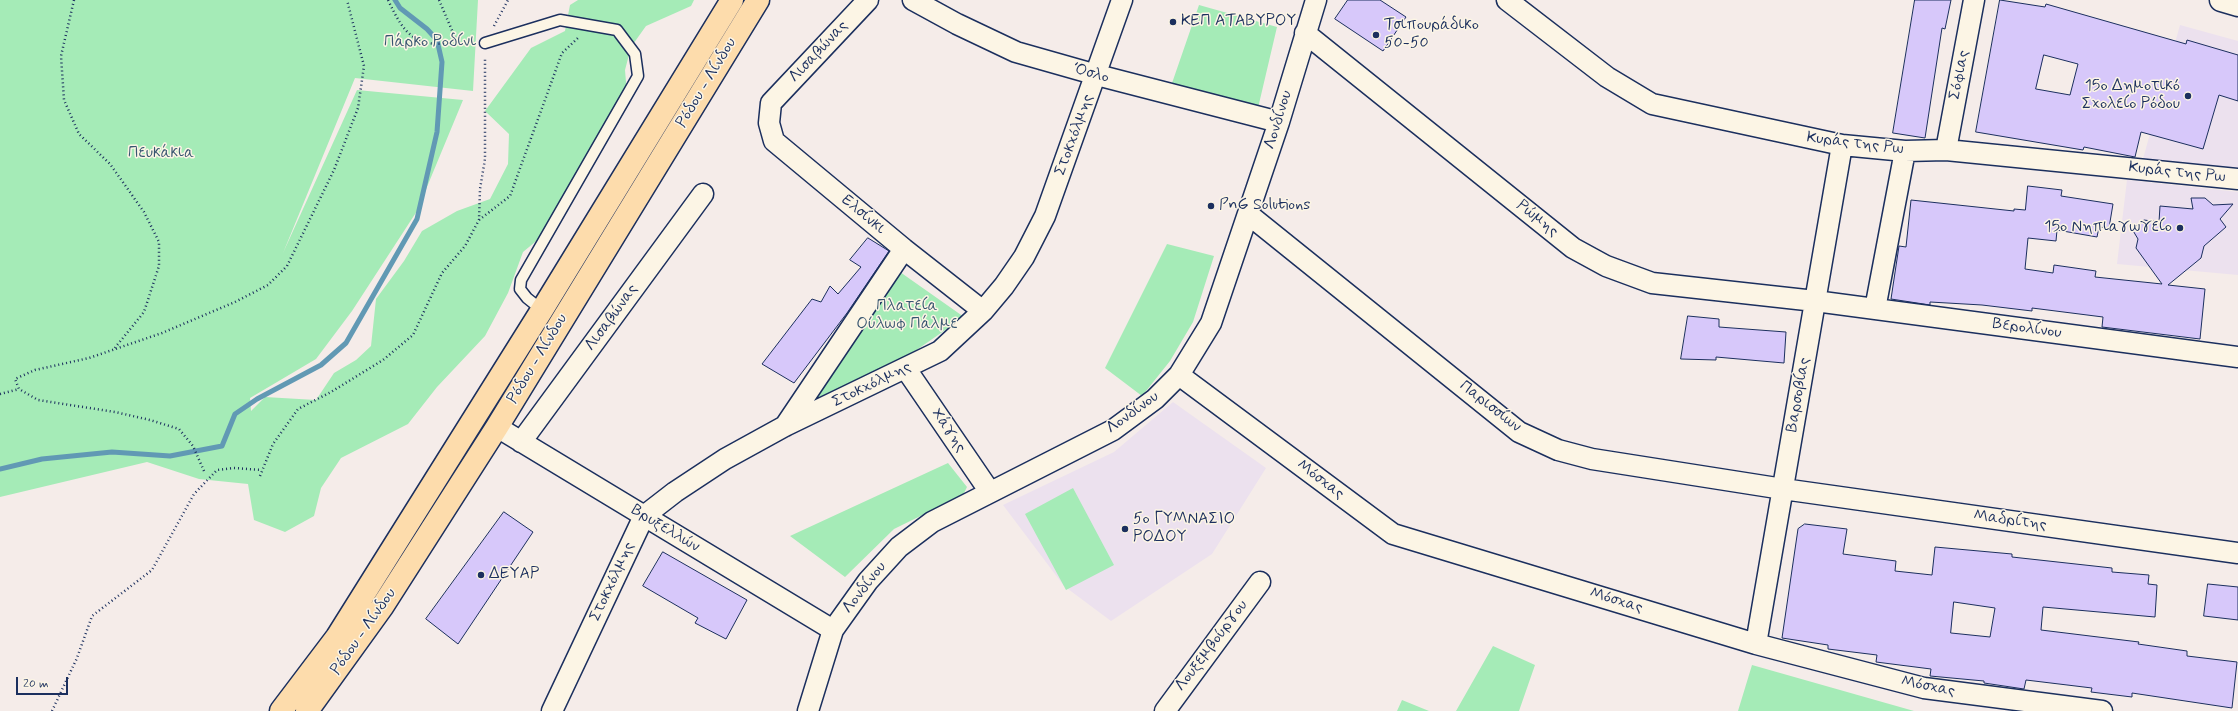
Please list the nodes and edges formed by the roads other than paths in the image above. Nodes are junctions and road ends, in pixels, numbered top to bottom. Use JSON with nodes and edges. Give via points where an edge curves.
{"nodes":[{"id":1,"x":732,"y":0,"type":"edge"},
{"id":2,"x":758,"y":0,"type":"edge"},
{"id":3,"x":868,"y":0,"type":"edge"},
{"id":4,"x":913,"y":0,"type":"edge"},
{"id":5,"x":1122,"y":0,"type":"edge"},
{"id":6,"x":1316,"y":0,"type":"edge"},
{"id":7,"x":1507,"y":0,"type":"edge"},
{"id":8,"x":1974,"y":0,"type":"edge"},
{"id":9,"x":2221,"y":0,"type":"edge"},
{"id":10,"x":2238,"y":5,"type":"edge"},
{"id":11,"x":1305,"y":34,"type":"junction"},
{"id":12,"x":485,"y":42,"type":"road end"},
{"id":13,"x":1096,"y":75,"type":"junction"},
{"id":14,"x":771,"y":103,"type":"joint"},
{"id":15,"x":1279,"y":122,"type":"junction"},
{"id":16,"x":1842,"y":145,"type":"junction"},
{"id":17,"x":1946,"y":150,"type":"junction"},
{"id":18,"x":1904,"y":151,"type":"junction"},
{"id":19,"x":2238,"y":179,"type":"edge"},
{"id":20,"x":703,"y":194,"type":"dead end"},
{"id":21,"x":1248,"y":214,"type":"junction"},
{"id":22,"x":904,"y":249,"type":"junction"},
{"id":23,"x":1815,"y":301,"type":"junction"},
{"id":24,"x":1875,"y":309,"type":"junction"},
{"id":25,"x":542,"y":310,"type":"junction"},
{"id":26,"x":983,"y":311,"type":"junction"},
{"id":27,"x":2238,"y":357,"type":"edge"},
{"id":28,"x":906,"y":369,"type":"junction"},
{"id":29,"x":1179,"y":375,"type":"junction"},
{"id":30,"x":785,"y":426,"type":"junction"},
{"id":31,"x":497,"y":427,"type":"junction"},
{"id":32,"x":521,"y":442,"type":"junction"},
{"id":33,"x":1783,"y":489,"type":"junction"},
{"id":34,"x":990,"y":492,"type":"junction"},
{"id":35,"x":644,"y":516,"type":"junction"},
{"id":36,"x":2238,"y":553,"type":"edge"},
{"id":37,"x":1260,"y":582,"type":"dead end"},
{"id":38,"x":833,"y":630,"type":"junction"},
{"id":39,"x":1756,"y":644,"type":"junction"},
{"id":40,"x":311,"y":710,"type":"edge"},
{"id":41,"x":281,"y":711,"type":"edge"},
{"id":42,"x":552,"y":711,"type":"edge"},
{"id":43,"x":808,"y":711,"type":"edge"},
{"id":44,"x":1164,"y":711,"type":"edge"},
{"id":45,"x":2102,"y":711,"type":"edge"}],
"edges":[{"from":1,"to":25,"type":"main road","name":"Ρόδου - Λίνδου"},
{"from":2,"to":31,"type":"main road","name":"Ρόδου - Λίνδου"},
{"from":3,"to":14,"type":"street","name":"Λισαβώνας"},
{"from":4,"to":13,"type":"street","name":"Όσλο","via":[[1016,52]]},
{"from":5,"to":13,"type":"street","name":"Στοκχόλμης"},
{"from":6,"to":11,"type":"street","name":"Λονδίνου"},
{"from":7,"to":16,"type":"street","name":"Κυράς της Ρω","via":[[1607,77],[1652,104]]},
{"from":8,"to":17,"type":"street","name":"Σόφιας"},
{"from":9,"to":10,"type":"main road"},
{"from":11,"to":15,"type":"street","name":"Λονδίνου"},
{"from":11,"to":23,"type":"street","name":"Ρώμης","via":[[1573,248],[1606,266],[1652,283]]},
{"from":12,"to":25,"type":"lane","via":[[560,20],[617,30],[635,54],[638,76],[521,280],[520,289]]},
{"from":13,"to":15,"type":"street","name":"Όσλο"},
{"from":13,"to":26,"type":"street","name":"Στοκχόλμης","via":[[1045,216],[1024,257]]},
{"from":14,"to":22,"type":"street","name":"Ελσίνκι","via":[[769,123],[774,141]]},
{"from":15,"to":21,"type":"street","name":"Λονδίνου"},
{"from":16,"to":18,"type":"street","name":"Κυράς της Ρω"},
{"from":16,"to":23,"type":"street","name":"Βαρσοβίας"},
{"from":17,"to":18,"type":"street","name":"Κυράς της Ρω"},
{"from":17,"to":19,"type":"street","name":"Κυράς της Ρω"},
{"from":18,"to":24,"type":"street"},
{"from":20,"to":32,"type":"street","name":"Λισαβώνας"},
{"from":21,"to":29,"type":"street","name":"Λονδίνου","via":[[1211,323]]},
{"from":21,"to":33,"type":"street","name":"Παρισσίων","via":[[1519,432],[1558,450],[1592,459]]},
{"from":22,"to":26,"type":"street","name":"Ελσίνκι"},
{"from":22,"to":30,"type":"street"},
{"from":23,"to":24,"type":"street","name":"Βερολίνου"},
{"from":23,"to":33,"type":"street","name":"Βαρσοβίας"},
{"from":24,"to":27,"type":"street","name":"Βερολίνου"},
{"from":25,"to":41,"type":"main road","name":"Ρόδου - Λίνδου","via":[[337,637]]},
{"from":26,"to":28,"type":"street","name":"Στοκχόλμης","via":[[940,351]]},
{"from":28,"to":30,"type":"street","name":"Στοκχόλμης"},
{"from":28,"to":34,"type":"street","name":"Χάγης"},
{"from":29,"to":34,"type":"street","name":"Λονδίνου","via":[[1155,399],[1113,430]]},
{"from":29,"to":39,"type":"street","name":"Μόσχας","via":[[1393,534]]},
{"from":30,"to":35,"type":"street","name":"Στοκχόλμης","via":[[725,459]]},
{"from":31,"to":32,"type":"street","name":"Βρυξελλών"},
{"from":31,"to":40,"type":"main road","name":"Ρόδου - Λίνδου","via":[[382,607]]},
{"from":32,"to":35,"type":"street","name":"Βρυξελλών"},
{"from":33,"to":36,"type":"street","name":"Μαδρίτης"},
{"from":33,"to":39,"type":"street","name":"Βαρσοβίας"},
{"from":34,"to":38,"type":"street","name":"Λονδίνου","via":[[932,522],[899,548],[868,581]]},
{"from":35,"to":38,"type":"street","name":"Βρυξελλών"},
{"from":35,"to":42,"type":"street","name":"Στοκχόλμης"},
{"from":37,"to":44,"type":"street","name":"Λουξεμβούργου"},
{"from":38,"to":43,"type":"street","name":"Λονδίνου"},
{"from":39,"to":45,"type":"street","name":"Μόσχας","via":[[1924,688]]}]}
